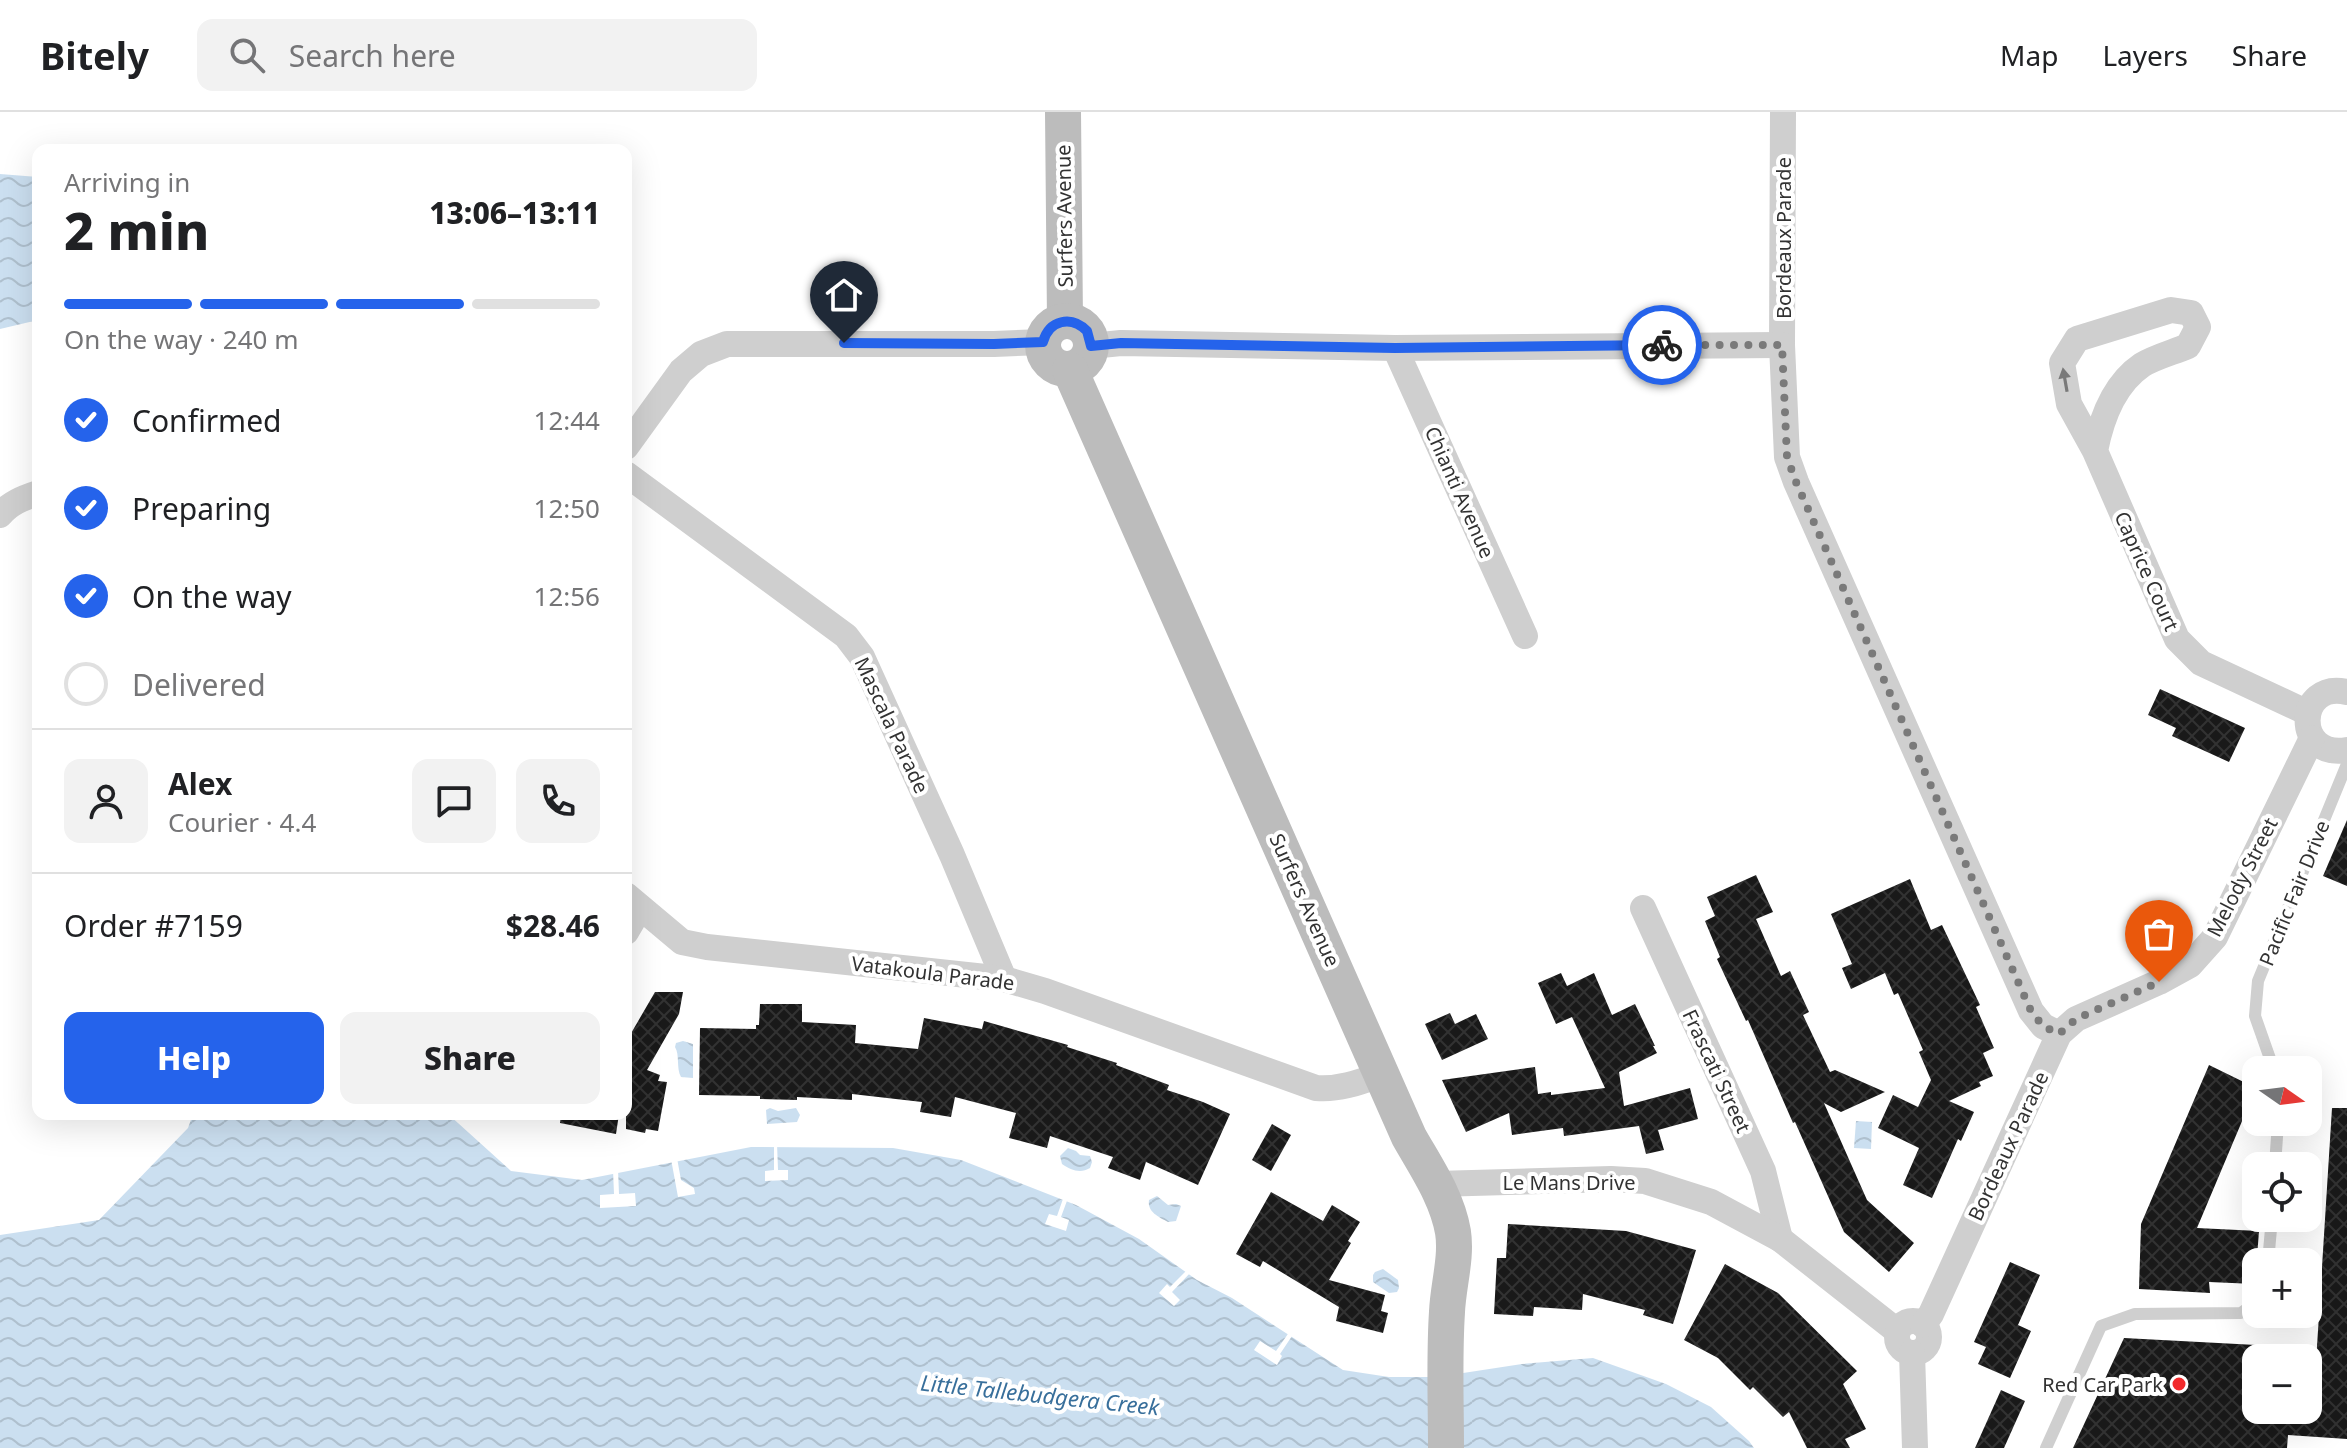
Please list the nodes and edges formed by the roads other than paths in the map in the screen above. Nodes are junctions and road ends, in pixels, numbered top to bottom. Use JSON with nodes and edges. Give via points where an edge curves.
{"nodes":[{"id":1,"x":1063,"y":112,"type":"edge"},
{"id":2,"x":1783,"y":112,"type":"edge"},
{"id":3,"x":1054,"y":331,"type":"junction"},
{"id":4,"x":1782,"y":345,"type":"junction"},
{"id":5,"x":1395,"y":348,"type":"junction"},
{"id":6,"x":1080,"y":358,"type":"junction"},
{"id":7,"x":632,"y":439,"type":"edge"},
{"id":8,"x":2095,"y":451,"type":"junction"},
{"id":9,"x":632,"y":478,"type":"edge"},
{"id":10,"x":32,"y":495,"type":"edge"},
{"id":11,"x":0,"y":515,"type":"edge"},
{"id":12,"x":1525,"y":636,"type":"dead end"},
{"id":13,"x":2346,"y":687,"type":"edge"},
{"id":14,"x":2310,"y":726,"type":"junction"},
{"id":15,"x":2347,"y":752,"type":"edge"},
{"id":16,"x":2347,"y":764,"type":"edge"},
{"id":17,"x":633,"y":901,"type":"edge"},
{"id":18,"x":1643,"y":908,"type":"dead end"},
{"id":19,"x":1004,"y":979,"type":"junction"},
{"id":20,"x":2059,"y":1034,"type":"junction"},
{"id":21,"x":2269,"y":1056,"type":"edge"},
{"id":22,"x":1382,"y":1074,"type":"junction"},
{"id":23,"x":1436,"y":1184,"type":"junction"},
{"id":24,"x":1780,"y":1239,"type":"junction"},
{"id":25,"x":2242,"y":1312,"type":"edge"},
{"id":26,"x":1923,"y":1325,"type":"junction"},
{"id":27,"x":1897,"y":1331,"type":"junction"},
{"id":28,"x":1912,"y":1353,"type":"junction"},
{"id":29,"x":1446,"y":1448,"type":"edge"},
{"id":30,"x":1915,"y":1448,"type":"edge"},
{"id":31,"x":2046,"y":1448,"type":"edge"}],
"edges":[{"from":1,"to":3,"type":"street","name":"Surfers Avenue"},
{"from":2,"to":4,"type":"street","name":"Bordeaux Parade"},
{"from":3,"to":6,"type":"street","via":[[1073,321],[1087,331]]},
{"from":3,"to":7,"type":"street","via":[[994,344],[727,344],[701,354],[681,371]]},
{"from":4,"to":5,"type":"street"},
{"from":4,"to":20,"type":"street","name":"Bordeaux Parade","via":[[1787,457],[1796,482],[2031,1011]]},
{"from":5,"to":6,"type":"street","via":[[1121,343]]},
{"from":5,"to":12,"type":"street","name":"Chianti Avenue"},
{"from":6,"to":22,"type":"street","name":"Surfers Avenue"},
{"from":8,"to":8,"type":"street","name":"Caprice Court","one_way":true,"via":[[2069,404],[2062,363],[2077,339],[2171,310],[2191,313],[2198,327],[2188,346],[2141,365],[2118,389],[2100,425]]},
{"from":8,"to":14,"type":"street","name":"Caprice Court","via":[[2177,639],[2201,663]]},
{"from":9,"to":19,"type":"street","name":"Mascala Parade","via":[[854,646]]},
{"from":10,"to":11,"type":"street"},
{"from":13,"to":14,"type":"street","via":[[2325,693],[2311,705]]},
{"from":14,"to":15,"type":"street","name":"Caprice Court","via":[[2327,750]]},
{"from":14,"to":20,"type":"street","name":"Melody Street","via":[[2215,937],[2190,965],[2076,1019]]},
{"from":16,"to":21,"type":"lane","name":"Pacific Fair Drive","via":[[2258,981],[2255,1016]]},
{"from":17,"to":19,"type":"street","name":"Vatakoula Parade","via":[[682,942]]},
{"from":18,"to":24,"type":"street","name":"Frascati Street","via":[[1763,1171]]},
{"from":19,"to":22,"type":"street","name":"Vatakoula Parade","via":[[1316,1088],[1344,1087]]},
{"from":20,"to":26,"type":"street","name":"Bordeaux Parade"},
{"from":22,"to":23,"type":"street","name":"Surfers Avenue"},
{"from":23,"to":24,"type":"street","name":"Le Mans Drive","via":[[1645,1181],[1711,1202]]},
{"from":23,"to":29,"type":"street","name":"Surfers Avenue","via":[[1448,1213],[1454,1253],[1445,1338]]},
{"from":24,"to":27,"type":"street","name":"Le Mans Drive"},
{"from":25,"to":31,"type":"lane","via":[[2135,1314],[2101,1326]]},
{"from":26,"to":27,"type":"street","via":[[1909,1321]]},
{"from":26,"to":28,"type":"street","via":[[1929,1339]]},
{"from":27,"to":28,"type":"street","via":[[1899,1346]]},
{"from":28,"to":30,"type":"street"}]}
